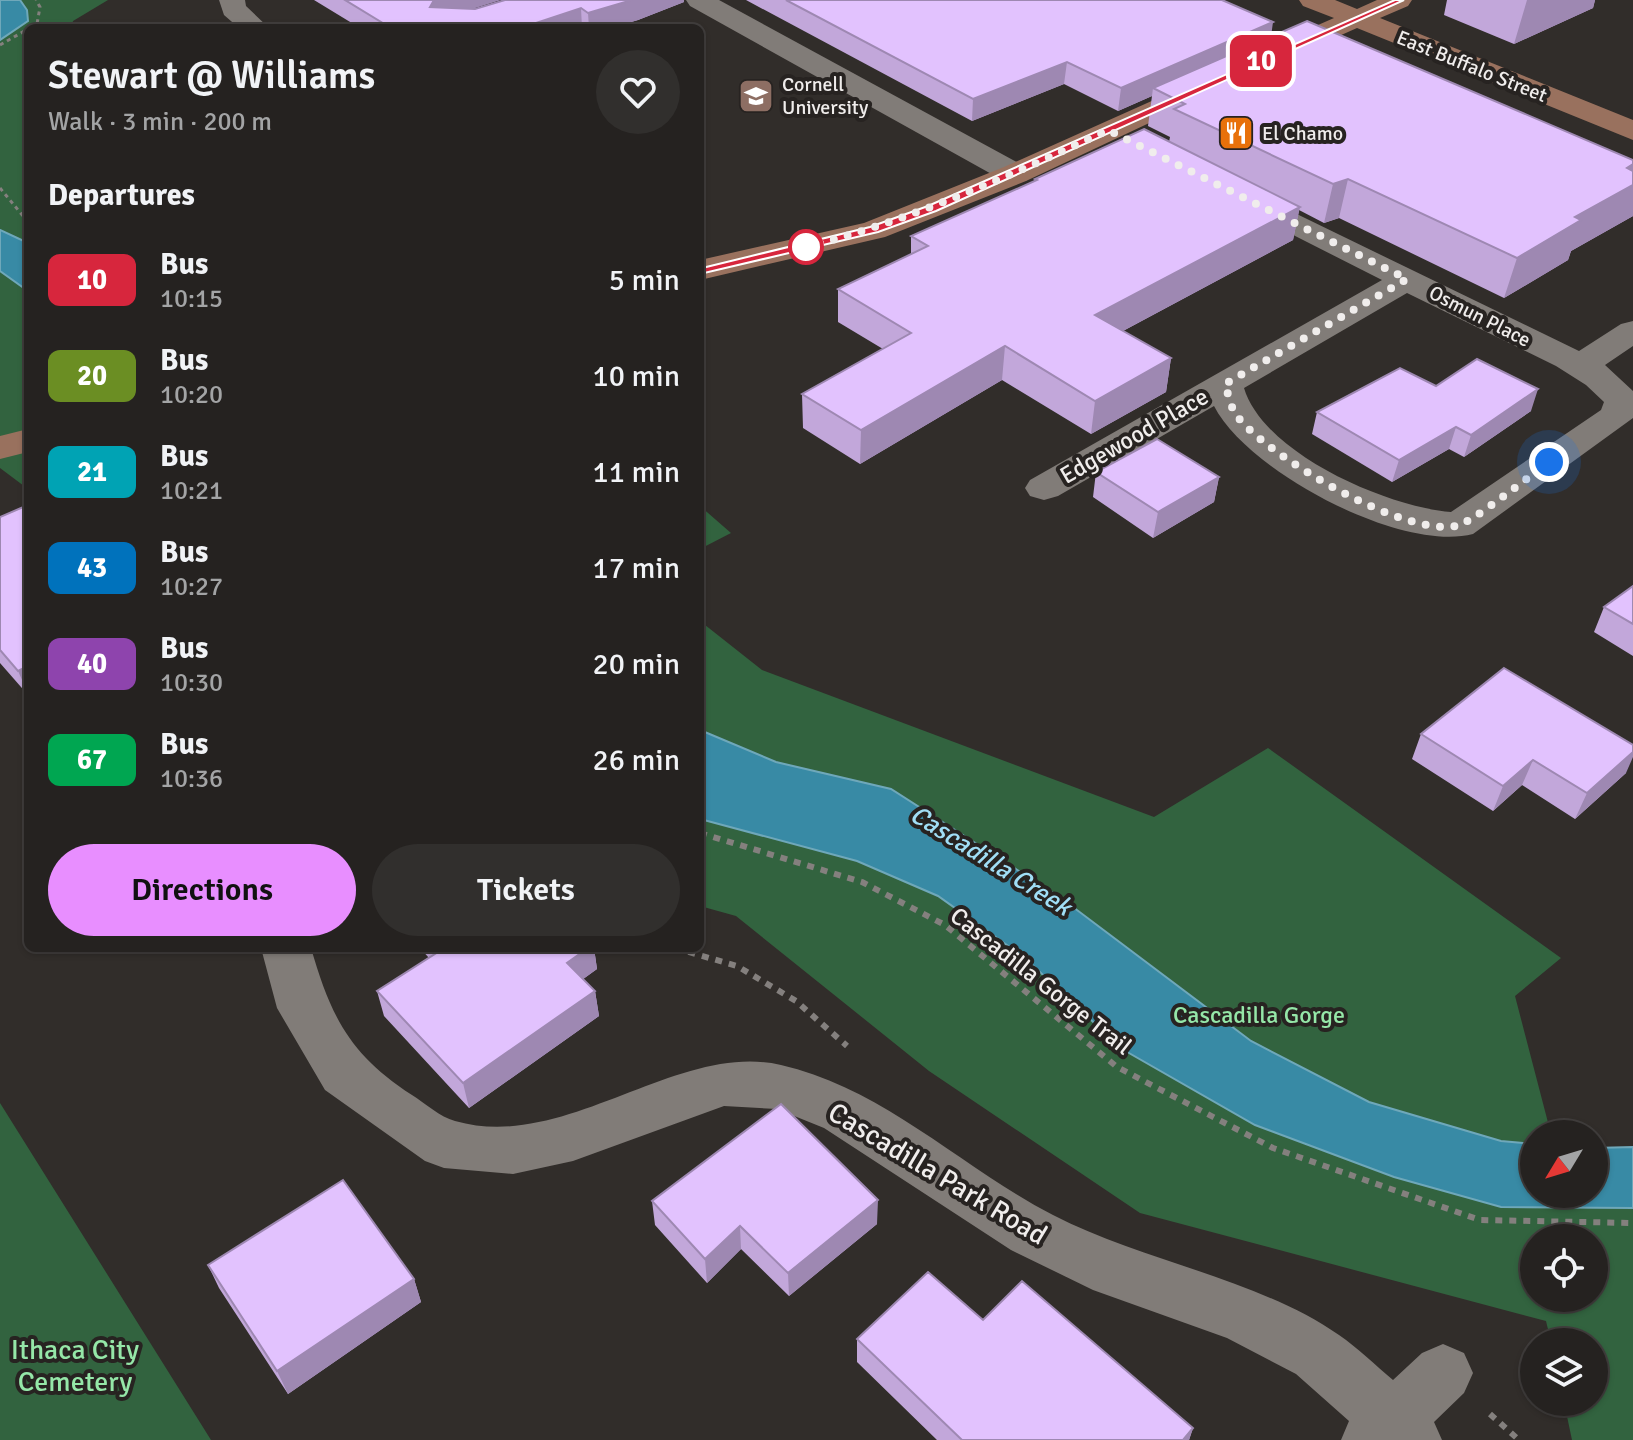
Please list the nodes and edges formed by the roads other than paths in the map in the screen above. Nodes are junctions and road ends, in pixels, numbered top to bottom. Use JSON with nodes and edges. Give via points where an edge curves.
{"nodes":[{"id":1,"x":232,"y":0,"type":"edge"},
{"id":2,"x":699,"y":0,"type":"edge"},
{"id":3,"x":1312,"y":0,"type":"edge"},
{"id":4,"x":1399,"y":0,"type":"edge"},
{"id":5,"x":1356,"y":18,"type":"junction"},
{"id":6,"x":250,"y":24,"type":"edge"},
{"id":7,"x":1108,"y":130,"type":"junction"},
{"id":8,"x":1633,"y":131,"type":"edge"},
{"id":9,"x":1150,"y":151,"type":"edge"},
{"id":10,"x":1015,"y":174,"type":"junction"},
{"id":11,"x":1222,"y":187,"type":"edge"},
{"id":12,"x":704,"y":269,"type":"edge"},
{"id":13,"x":1407,"y":279,"type":"junction"},
{"id":14,"x":1633,"y":331,"type":"edge"},
{"id":15,"x":1578,"y":367,"type":"junction"},
{"id":16,"x":1225,"y":384,"type":"junction"},
{"id":17,"x":24,"y":441,"type":"edge"},
{"id":18,"x":0,"y":448,"type":"edge"},
{"id":19,"x":1044,"y":488,"type":"dead end"},
{"id":20,"x":287,"y":952,"type":"edge"},
{"id":21,"x":1443,"y":1373,"type":"dead end"},
{"id":22,"x":1392,"y":1433,"type":"edge"}],
"edges":[{"from":1,"to":6,"type":"street","via":[[233,9]]},
{"from":2,"to":10,"type":"street"},
{"from":3,"to":5,"type":"street","name":"East Buffalo Street"},
{"from":4,"to":5,"type":"street"},
{"from":5,"to":7,"type":"street"},
{"from":5,"to":8,"type":"street","name":"East Buffalo Street"},
{"from":7,"to":9,"type":"street"},
{"from":7,"to":10,"type":"street"},
{"from":10,"to":12,"type":"street","via":[[874,230]]},
{"from":11,"to":13,"type":"street","name":"Osmun Place"},
{"from":13,"to":15,"type":"street","name":"Osmun Place"},
{"from":13,"to":16,"type":"street","name":"Edgewood Place"},
{"from":14,"to":15,"type":"street"},
{"from":15,"to":16,"type":"street","name":"Edgewood Place","via":[[1611,385],[1622,401],[1617,415],[1459,525],[1440,526],[1382,512],[1319,480],[1271,448],[1235,413]]},
{"from":16,"to":19,"type":"street","name":"Edgewood Place"},
{"from":17,"to":18,"type":"street"},
{"from":20,"to":22,"type":"street","name":"Cascadilla Park Road","via":[[303,1008],[344,1074],[444,1144],[513,1150],[573,1137],[724,1084],[780,1087],[843,1112],[1031,1232],[1113,1271],[1243,1316],[1317,1354]]},
{"from":21,"to":22,"type":"street"}]}
